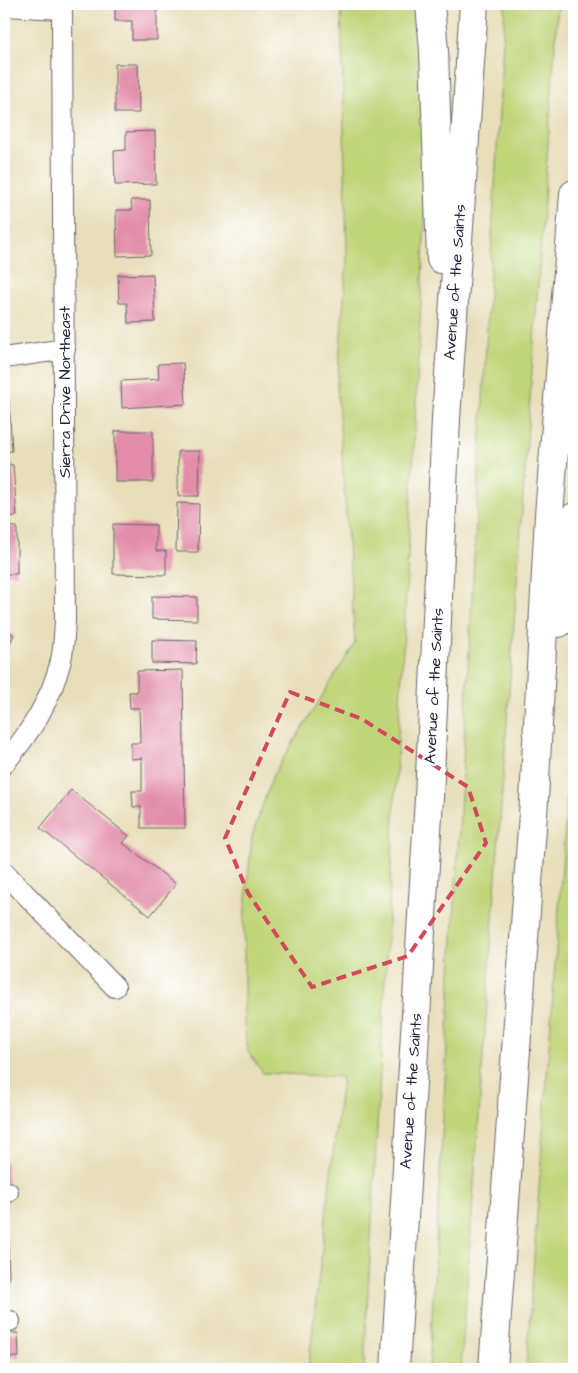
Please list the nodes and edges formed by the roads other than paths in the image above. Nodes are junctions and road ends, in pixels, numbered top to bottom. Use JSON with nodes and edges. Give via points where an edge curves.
{"nodes":[{"id":1,"x":430,"y":4,"type":"edge"},
{"id":2,"x":474,"y":4,"type":"edge"},
{"id":3,"x":4,"y":6,"type":"edge"},
{"id":4,"x":62,"y":6,"type":"edge"},
{"id":5,"x":574,"y":194,"type":"edge"},
{"id":6,"x":65,"y":349,"type":"junction"},
{"id":7,"x":4,"y":358,"type":"edge"},
{"id":8,"x":446,"y":419,"type":"junction"},
{"id":9,"x":574,"y":517,"type":"edge"},
{"id":10,"x":4,"y":764,"type":"edge"},
{"id":11,"x":534,"y":800,"type":"junction"},
{"id":12,"x":4,"y":872,"type":"edge"},
{"id":13,"x":114,"y":987,"type":"dead end"},
{"id":14,"x":395,"y":1369,"type":"edge"},
{"id":15,"x":493,"y":1369,"type":"edge"}],
"edges":[{"from":1,"to":8,"type":"highway"},
{"from":2,"to":8,"type":"highway","name":"Avenue of the Saints"},
{"from":3,"to":4,"type":"street"},
{"from":4,"to":6,"type":"street","name":"Sierra Drive Northeast"},
{"from":5,"to":11,"type":"highway","via":[[549,514]]},
{"from":6,"to":7,"type":"street"},
{"from":6,"to":10,"type":"street","name":"Sierra Drive Northeast","via":[[65,621],[62,658],[52,691],[36,720]]},
{"from":8,"to":14,"type":"highway","name":"Avenue of the Saints","via":[[429,798]]},
{"from":9,"to":11,"type":"highway"},
{"from":11,"to":15,"type":"highway"},
{"from":12,"to":13,"type":"street"}]}
